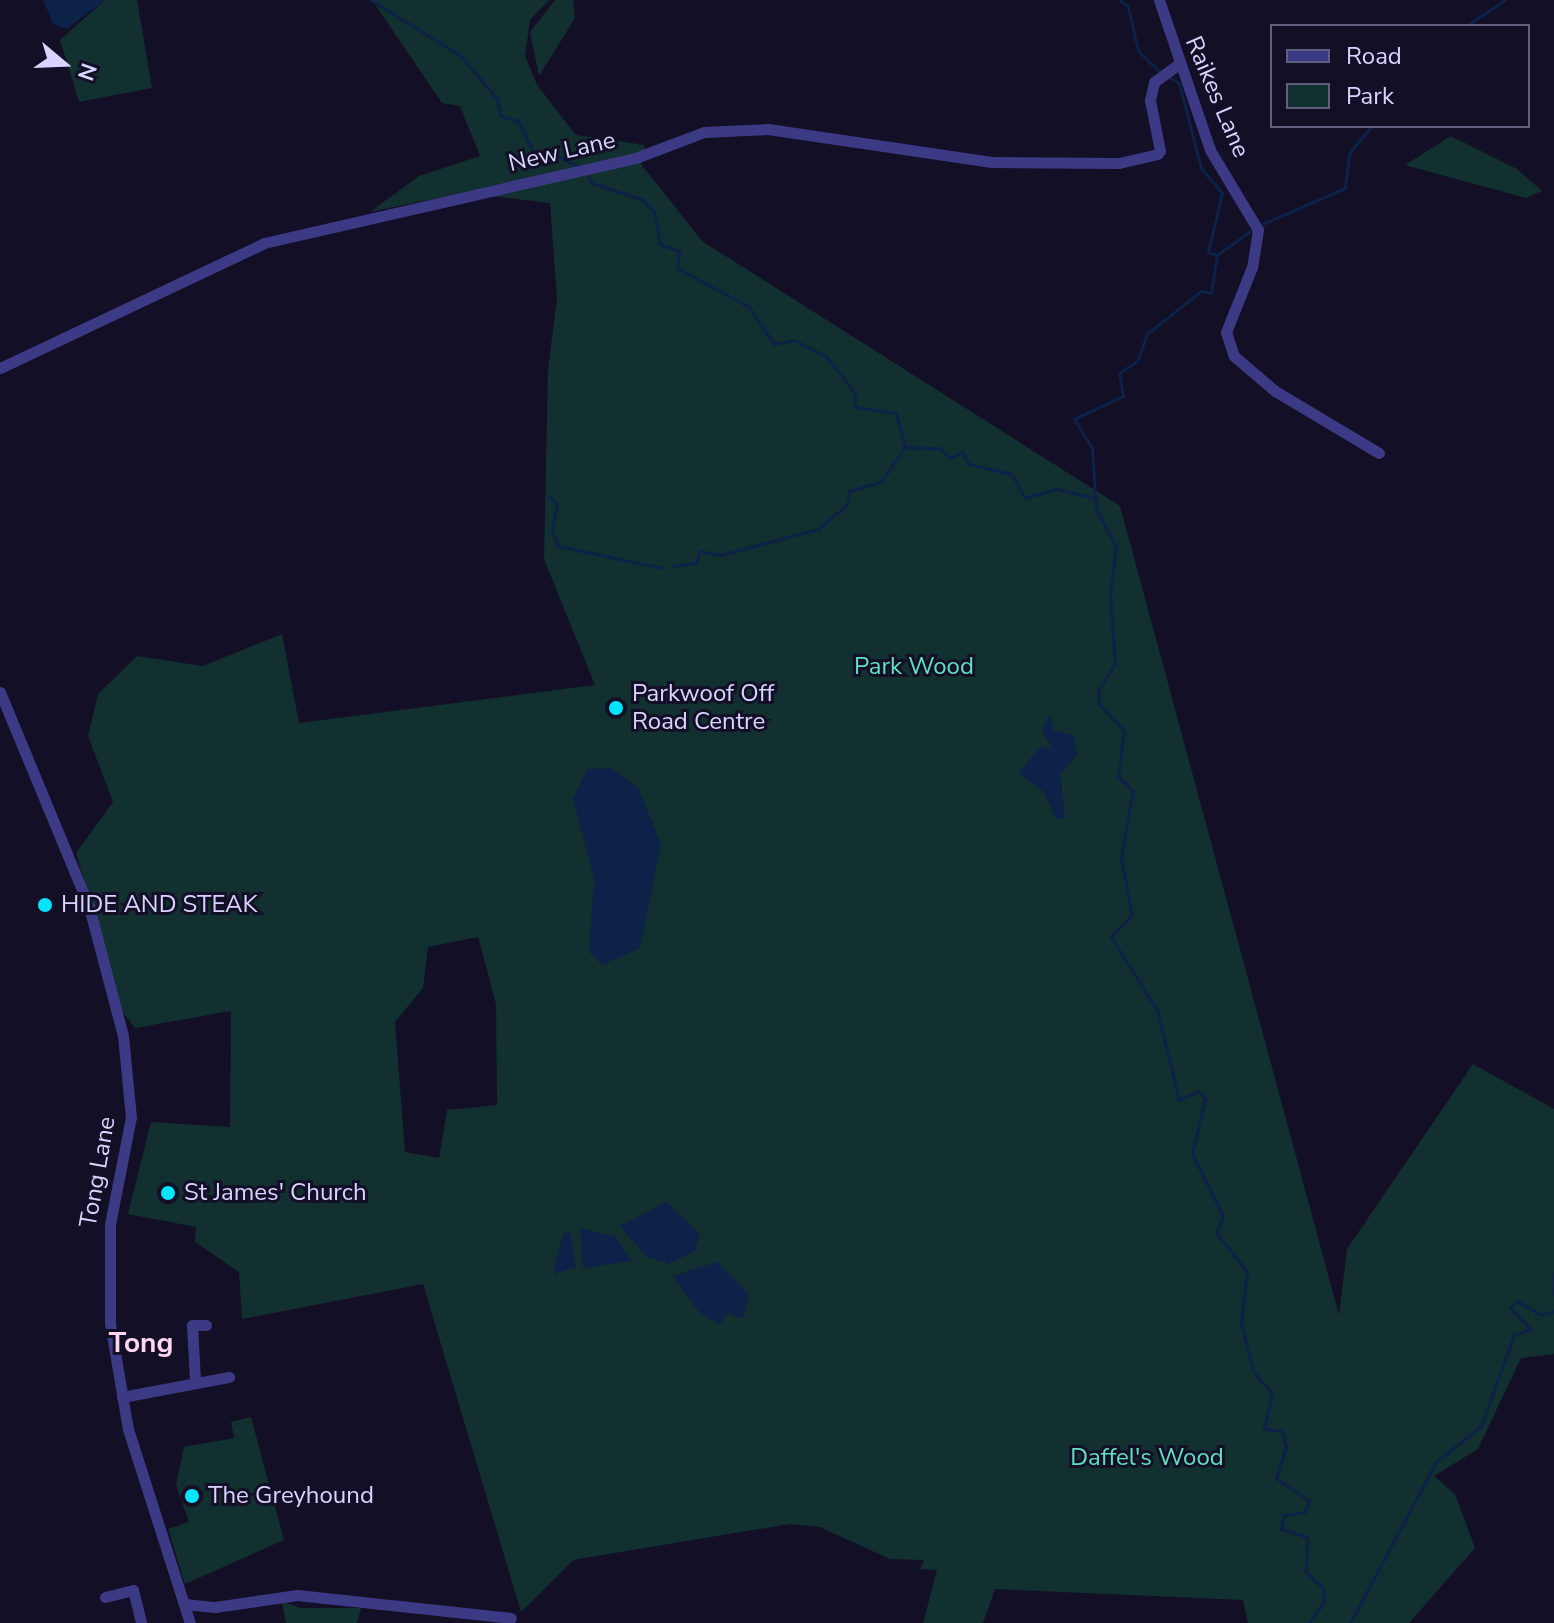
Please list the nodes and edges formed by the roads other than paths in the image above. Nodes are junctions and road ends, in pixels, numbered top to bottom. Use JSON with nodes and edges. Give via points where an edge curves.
{"nodes":[{"id":1,"x":1159,"y":0,"type":"edge"},
{"id":2,"x":1179,"y":64,"type":"junction"},
{"id":3,"x":0,"y":368,"type":"edge"},
{"id":4,"x":1379,"y":453,"type":"dead end"},
{"id":5,"x":0,"y":692,"type":"edge"},
{"id":6,"x":206,"y":1325,"type":"dead end"},
{"id":7,"x":229,"y":1377,"type":"dead end"},
{"id":8,"x":195,"y":1380,"type":"junction"},
{"id":9,"x":122,"y":1397,"type":"junction"},
{"id":10,"x":105,"y":1597,"type":"dead end"},
{"id":11,"x":185,"y":1604,"type":"junction"},
{"id":12,"x":511,"y":1618,"type":"dead end"},
{"id":13,"x":141,"y":1623,"type":"edge"},
{"id":14,"x":190,"y":1623,"type":"edge"}],
"edges":[{"from":1,"to":2,"type":"street","name":"Raikes Lane"},
{"from":2,"to":3,"type":"street","name":"New Lane","via":[[1154,82],[1150,100],[1159,152],[1119,163],[992,162],[746,127],[683,137],[584,170],[264,243]]},
{"from":2,"to":4,"type":"street","name":"Raikes Lane","via":[[1210,150],[1256,226],[1252,267],[1226,332],[1234,356],[1275,391]]},
{"from":5,"to":9,"type":"street","name":"Tong Lane","via":[[89,907],[123,1036],[130,1133],[110,1224],[107,1280]]},
{"from":6,"to":8,"type":"street","via":[[192,1325]]},
{"from":7,"to":8,"type":"street"},
{"from":8,"to":9,"type":"street"},
{"from":9,"to":11,"type":"street","name":"Tong Lane"},
{"from":10,"to":13,"type":"street","via":[[133,1590]]},
{"from":11,"to":12,"type":"street","via":[[328,1600]]},
{"from":11,"to":14,"type":"street","name":"Tong Lane"}]}
